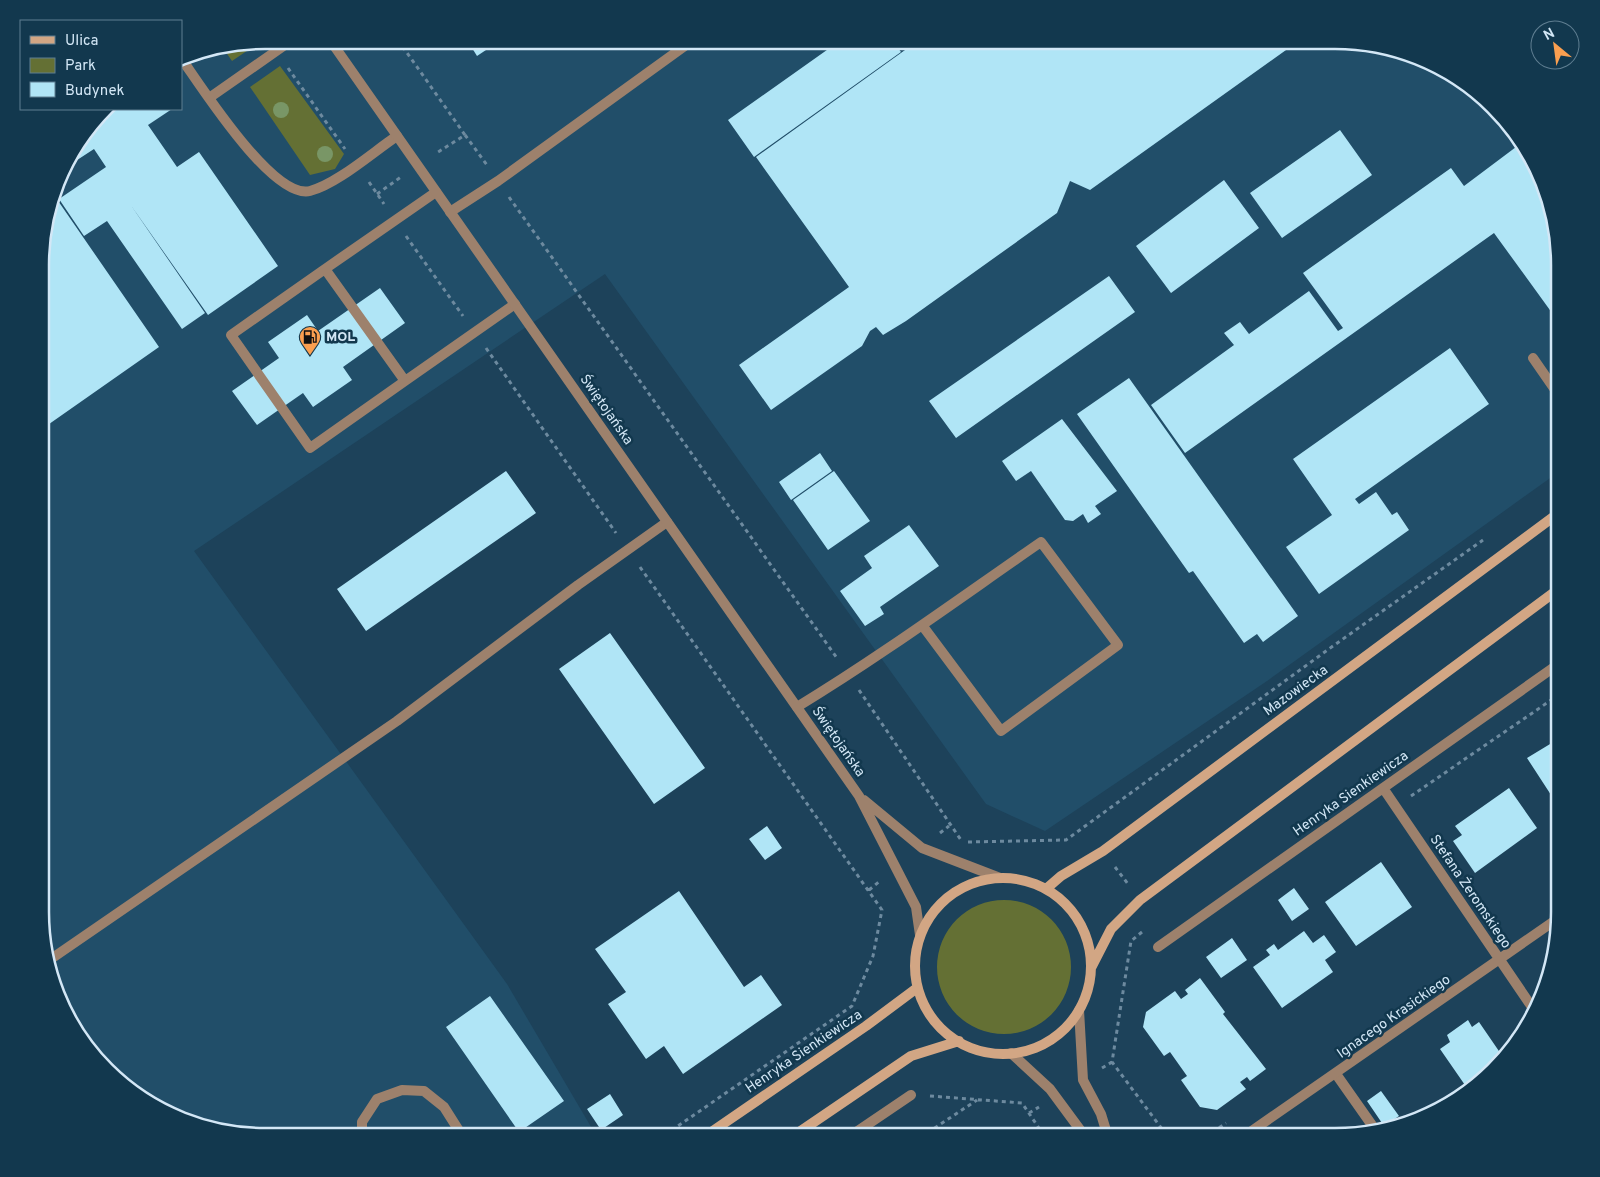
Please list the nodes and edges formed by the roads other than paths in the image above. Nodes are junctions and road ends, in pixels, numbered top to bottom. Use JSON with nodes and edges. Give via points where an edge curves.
{"nodes":[{"id":1,"x":279,"y":49,"type":"edge"},
{"id":2,"x":336,"y":49,"type":"edge"},
{"id":3,"x":681,"y":49,"type":"edge"},
{"id":4,"x":185,"y":64,"type":"edge"},
{"id":5,"x":209,"y":98,"type":"junction"},
{"id":6,"x":397,"y":136,"type":"junction"},
{"id":7,"x":436,"y":192,"type":"junction"},
{"id":8,"x":450,"y":212,"type":"junction"},
{"id":9,"x":324,"y":269,"type":"junction"},
{"id":10,"x":515,"y":304,"type":"junction"},
{"id":11,"x":1533,"y":358,"type":"dead end"},
{"id":12,"x":405,"y":382,"type":"junction"},
{"id":13,"x":1551,"y":384,"type":"edge"},
{"id":14,"x":1551,"y":519,"type":"edge"},
{"id":15,"x":668,"y":522,"type":"junction"},
{"id":16,"x":1551,"y":595,"type":"edge"},
{"id":17,"x":922,"y":624,"type":"junction"},
{"id":18,"x":1551,"y":670,"type":"edge"},
{"id":19,"x":796,"y":707,"type":"junction"},
{"id":20,"x":1383,"y":788,"type":"junction"},
{"id":21,"x":859,"y":796,"type":"junction"},
{"id":22,"x":1000,"y":878,"type":"junction"},
{"id":23,"x":1046,"y":889,"type":"junction"},
{"id":24,"x":1551,"y":923,"type":"edge"},
{"id":25,"x":920,"y":935,"type":"junction"},
{"id":26,"x":1158,"y":947,"type":"dead end"},
{"id":27,"x":54,"y":957,"type":"edge"},
{"id":28,"x":1499,"y":960,"type":"junction"},
{"id":29,"x":1091,"y":968,"type":"junction"},
{"id":30,"x":918,"y":988,"type":"junction"},
{"id":31,"x":1530,"y":1005,"type":"edge"},
{"id":32,"x":1079,"y":1010,"type":"junction"},
{"id":33,"x":959,"y":1041,"type":"junction"},
{"id":34,"x":1011,"y":1053,"type":"junction"},
{"id":35,"x":1336,"y":1074,"type":"junction"},
{"id":36,"x":911,"y":1094,"type":"road end"},
{"id":37,"x":1372,"y":1125,"type":"edge"},
{"id":38,"x":362,"y":1128,"type":"edge"},
{"id":39,"x":457,"y":1128,"type":"edge"},
{"id":40,"x":717,"y":1128,"type":"edge"},
{"id":41,"x":805,"y":1128,"type":"edge"},
{"id":42,"x":862,"y":1128,"type":"edge"},
{"id":43,"x":1079,"y":1128,"type":"edge"},
{"id":44,"x":1105,"y":1128,"type":"edge"},
{"id":45,"x":1255,"y":1128,"type":"edge"}],
"edges":[{"from":1,"to":5,"type":"street"},
{"from":2,"to":6,"type":"street","name":"Świętojańska"},
{"from":3,"to":8,"type":"street"},
{"from":4,"to":5,"type":"street"},
{"from":5,"to":6,"type":"street","via":[[268,171],[285,186],[308,192],[329,184]]},
{"from":6,"to":7,"type":"street","name":"Świętojańska"},
{"from":7,"to":8,"type":"street","name":"Świętojańska"},
{"from":7,"to":9,"type":"street"},
{"from":8,"to":10,"type":"street","name":"Świętojańska"},
{"from":9,"to":12,"type":"street"},
{"from":9,"to":12,"type":"street","via":[[231,335],[310,448]]},
{"from":10,"to":12,"type":"street"},
{"from":10,"to":15,"type":"street","name":"Świętojańska"},
{"from":11,"to":13,"type":"street"},
{"from":14,"to":23,"type":"main road","name":"Mazowiecka","via":[[1103,851]]},
{"from":15,"to":19,"type":"street","name":"Świętojańska"},
{"from":15,"to":27,"type":"street","via":[[397,721]]},
{"from":16,"to":29,"type":"main road","via":[[1140,900],[1111,929]]},
{"from":17,"to":17,"type":"street","via":[[1041,542],[1118,645],[1001,731]]},
{"from":17,"to":19,"type":"street"},
{"from":18,"to":20,"type":"street","name":"Henryka Sienkiewicza"},
{"from":19,"to":21,"type":"street","name":"Świętojańska"},
{"from":20,"to":26,"type":"street","name":"Henryka Sienkiewicza"},
{"from":20,"to":28,"type":"street","name":"Stefana Żeromskiego"},
{"from":21,"to":22,"type":"street","name":"Świętojańska","via":[[922,848]]},
{"from":21,"to":25,"type":"street","name":"Świętojańska","via":[[916,907]]},
{"from":22,"to":23,"type":"main road","via":[[1024,880]]},
{"from":22,"to":25,"type":"main road","via":[[975,882],[952,894],[933,912]]},
{"from":23,"to":29,"type":"main road","via":[[1065,903],[1079,922],[1088,944]]},
{"from":24,"to":28,"type":"street","name":"Ignacego Krasickiego"},
{"from":25,"to":30,"type":"main road","via":[[915,961]]},
{"from":28,"to":31,"type":"street","name":"Stefana Żeromskiego"},
{"from":28,"to":35,"type":"street","name":"Ignacego Krasickiego"},
{"from":29,"to":32,"type":"main road"},
{"from":30,"to":33,"type":"main road","via":[[928,1013],[947,1034]]},
{"from":30,"to":40,"type":"main road","name":"Henryka Sienkiewicza"},
{"from":32,"to":34,"type":"main road","via":[[1050,1040],[1032,1049]]},
{"from":32,"to":44,"type":"street","via":[[1083,1080]]},
{"from":33,"to":34,"type":"main road","via":[[991,1053]]},
{"from":33,"to":41,"type":"main road","via":[[911,1056]]},
{"from":34,"to":43,"type":"street","via":[[1050,1089]]},
{"from":35,"to":37,"type":"street"},
{"from":35,"to":45,"type":"street","name":"Ignacego Krasickiego"},
{"from":36,"to":42,"type":"street"},
{"from":38,"to":39,"type":"street","via":[[362,1122],[376,1099],[402,1090],[424,1092],[444,1107]]}]}
